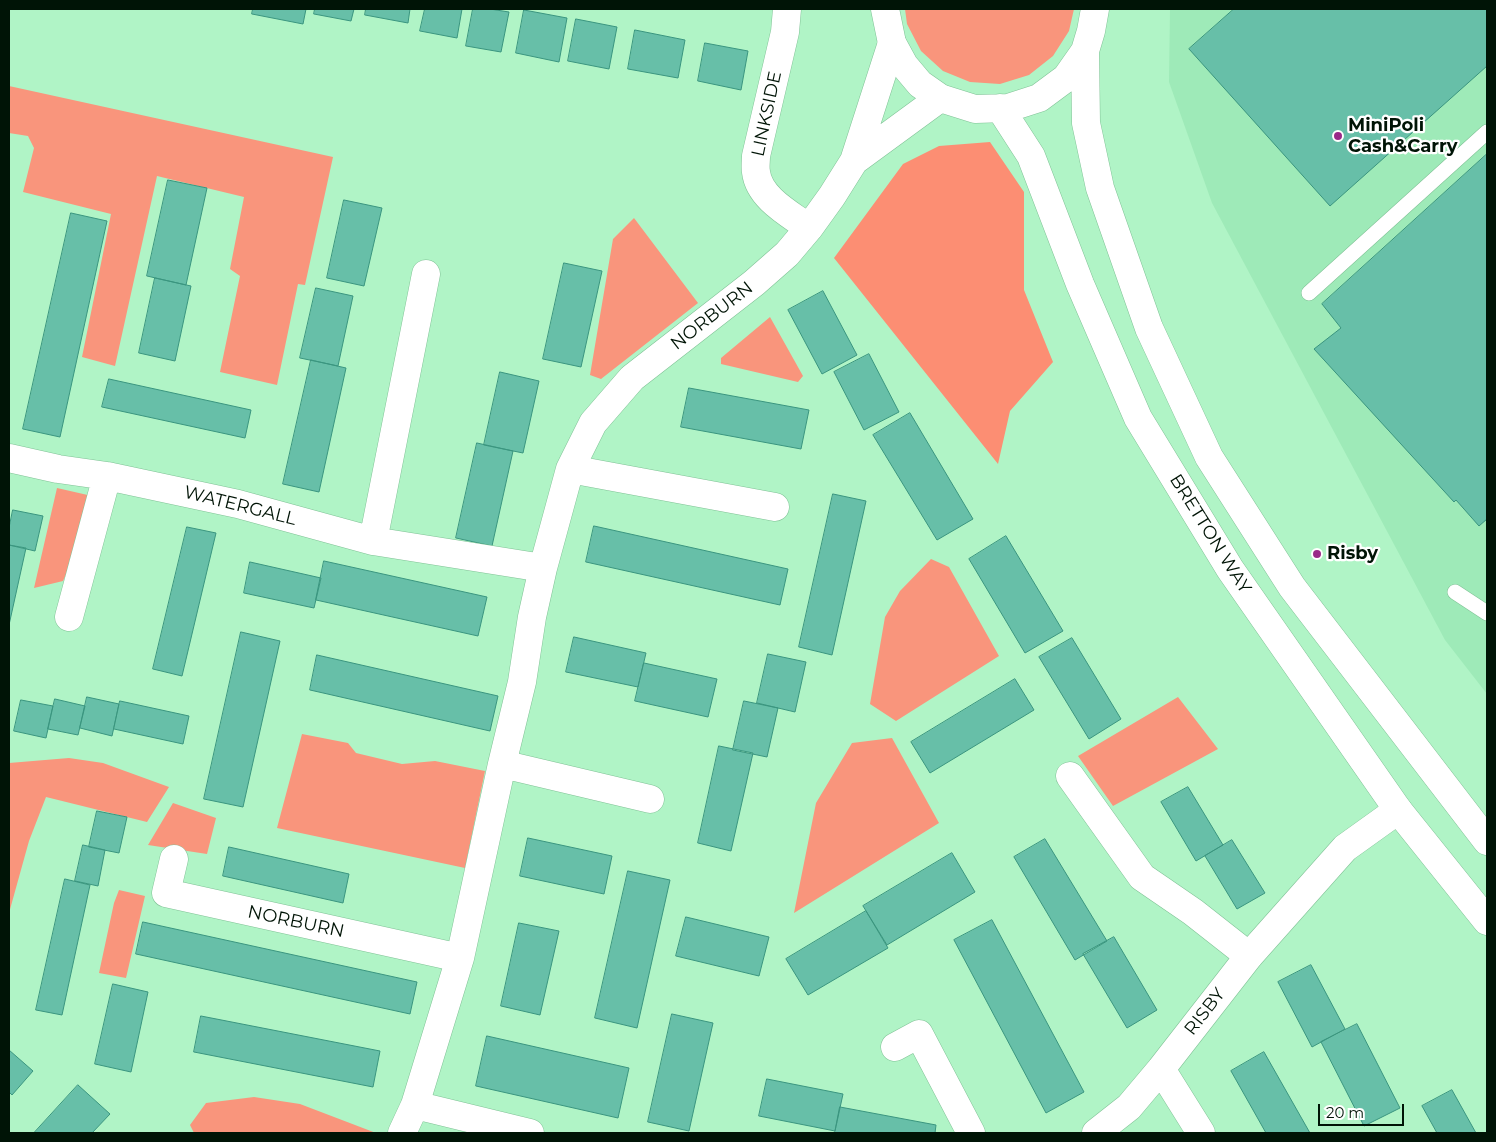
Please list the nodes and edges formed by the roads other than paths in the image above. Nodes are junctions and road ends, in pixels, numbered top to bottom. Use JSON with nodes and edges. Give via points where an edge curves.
{"nodes":[{"id":1,"x":787,"y":9,"type":"edge"},
{"id":2,"x":885,"y":9,"type":"edge"},
{"id":3,"x":1095,"y":9,"type":"edge"},
{"id":4,"x":892,"y":43,"type":"junction"},
{"id":5,"x":1084,"y":51,"type":"junction"},
{"id":6,"x":940,"y":98,"type":"junction"},
{"id":7,"x":1000,"y":108,"type":"junction"},
{"id":8,"x":1487,"y":132,"type":"edge"},
{"id":9,"x":854,"y":161,"type":"junction"},
{"id":10,"x":809,"y":228,"type":"junction"},
{"id":11,"x":426,"y":274,"type":"dead end"},
{"id":12,"x":1309,"y":293,"type":"dead end"},
{"id":13,"x":9,"y":458,"type":"edge"},
{"id":14,"x":570,"y":468,"type":"junction"},
{"id":15,"x":107,"y":476,"type":"junction"},
{"id":16,"x":775,"y":507,"type":"dead end"},
{"id":17,"x":373,"y":541,"type":"junction"},
{"id":18,"x":542,"y":568,"type":"junction"},
{"id":19,"x":1455,"y":592,"type":"dead end"},
{"id":20,"x":1487,"y":613,"type":"edge"},
{"id":21,"x":69,"y":617,"type":"dead end"},
{"id":22,"x":502,"y":764,"type":"junction"},
{"id":23,"x":1070,"y":776,"type":"dead end"},
{"id":24,"x":650,"y":799,"type":"dead end"},
{"id":25,"x":1398,"y":810,"type":"junction"},
{"id":26,"x":1487,"y":841,"type":"edge"},
{"id":27,"x":174,"y":859,"type":"dead end"},
{"id":28,"x":1487,"y":922,"type":"edge"},
{"id":29,"x":1249,"y":956,"type":"junction"},
{"id":30,"x":460,"y":958,"type":"junction"},
{"id":31,"x":895,"y":1047,"type":"dead end"},
{"id":32,"x":1161,"y":1068,"type":"junction"},
{"id":33,"x":415,"y":1105,"type":"junction"},
{"id":34,"x":402,"y":1133,"type":"edge"},
{"id":35,"x":530,"y":1133,"type":"edge"},
{"id":36,"x":971,"y":1133,"type":"edge"},
{"id":37,"x":1096,"y":1133,"type":"edge"},
{"id":38,"x":1201,"y":1133,"type":"edge"}],
"edges":[{"from":1,"to":10,"type":"street","name":"LINKSIDE","via":[[785,32],[756,156],[756,173],[762,189],[774,202]]},
{"from":2,"to":4,"type":"street"},
{"from":3,"to":5,"type":"street","via":[[1092,31]]},
{"from":4,"to":6,"type":"street","via":[[920,84]]},
{"from":4,"to":9,"type":"street","name":"NORBURN"},
{"from":5,"to":7,"type":"street","via":[[1066,78],[1039,98]]},
{"from":5,"to":26,"type":"street","via":[[1086,123],[1100,188],[1149,328],[1209,458],[1292,587]]},
{"from":6,"to":7,"type":"street","via":[[975,109]]},
{"from":6,"to":9,"type":"street","name":"NORBURN"},
{"from":7,"to":25,"type":"street","name":"BRETTON WAY","via":[[1031,156],[1080,284],[1138,418],[1230,569]]},
{"from":8,"to":12,"type":"lane"},
{"from":9,"to":10,"type":"street","name":"NORBURN"},
{"from":10,"to":14,"type":"street","name":"NORBURN","via":[[787,254],[754,283],[632,378],[593,423]]},
{"from":11,"to":17,"type":"street"},
{"from":13,"to":15,"type":"street","name":"WATERGALL"},
{"from":14,"to":16,"type":"street"},
{"from":14,"to":18,"type":"street","name":"NORBURN"},
{"from":15,"to":17,"type":"street","name":"WATERGALL","via":[[238,504]]},
{"from":15,"to":21,"type":"street"},
{"from":17,"to":18,"type":"street","name":"WATERGALL"},
{"from":18,"to":22,"type":"street","name":"NORBURN","via":[[522,682]]},
{"from":19,"to":20,"type":"lane"},
{"from":22,"to":24,"type":"street"},
{"from":22,"to":30,"type":"street","name":"NORBURN"},
{"from":23,"to":29,"type":"street","via":[[1142,877]]},
{"from":25,"to":28,"type":"street","name":"BRETTON WAY"},
{"from":25,"to":29,"type":"street","name":"RISBY","via":[[1346,848]]},
{"from":27,"to":30,"type":"street","name":"NORBURN","via":[[166,893]]},
{"from":29,"to":32,"type":"street","name":"RISBY"},
{"from":30,"to":33,"type":"street","name":"NORBURN"},
{"from":31,"to":36,"type":"street","via":[[919,1034]]},
{"from":32,"to":37,"type":"street","name":"RISBY","via":[[1129,1107]]},
{"from":32,"to":38,"type":"street"},
{"from":33,"to":34,"type":"street","name":"NORBURN"},
{"from":33,"to":35,"type":"street"}]}
